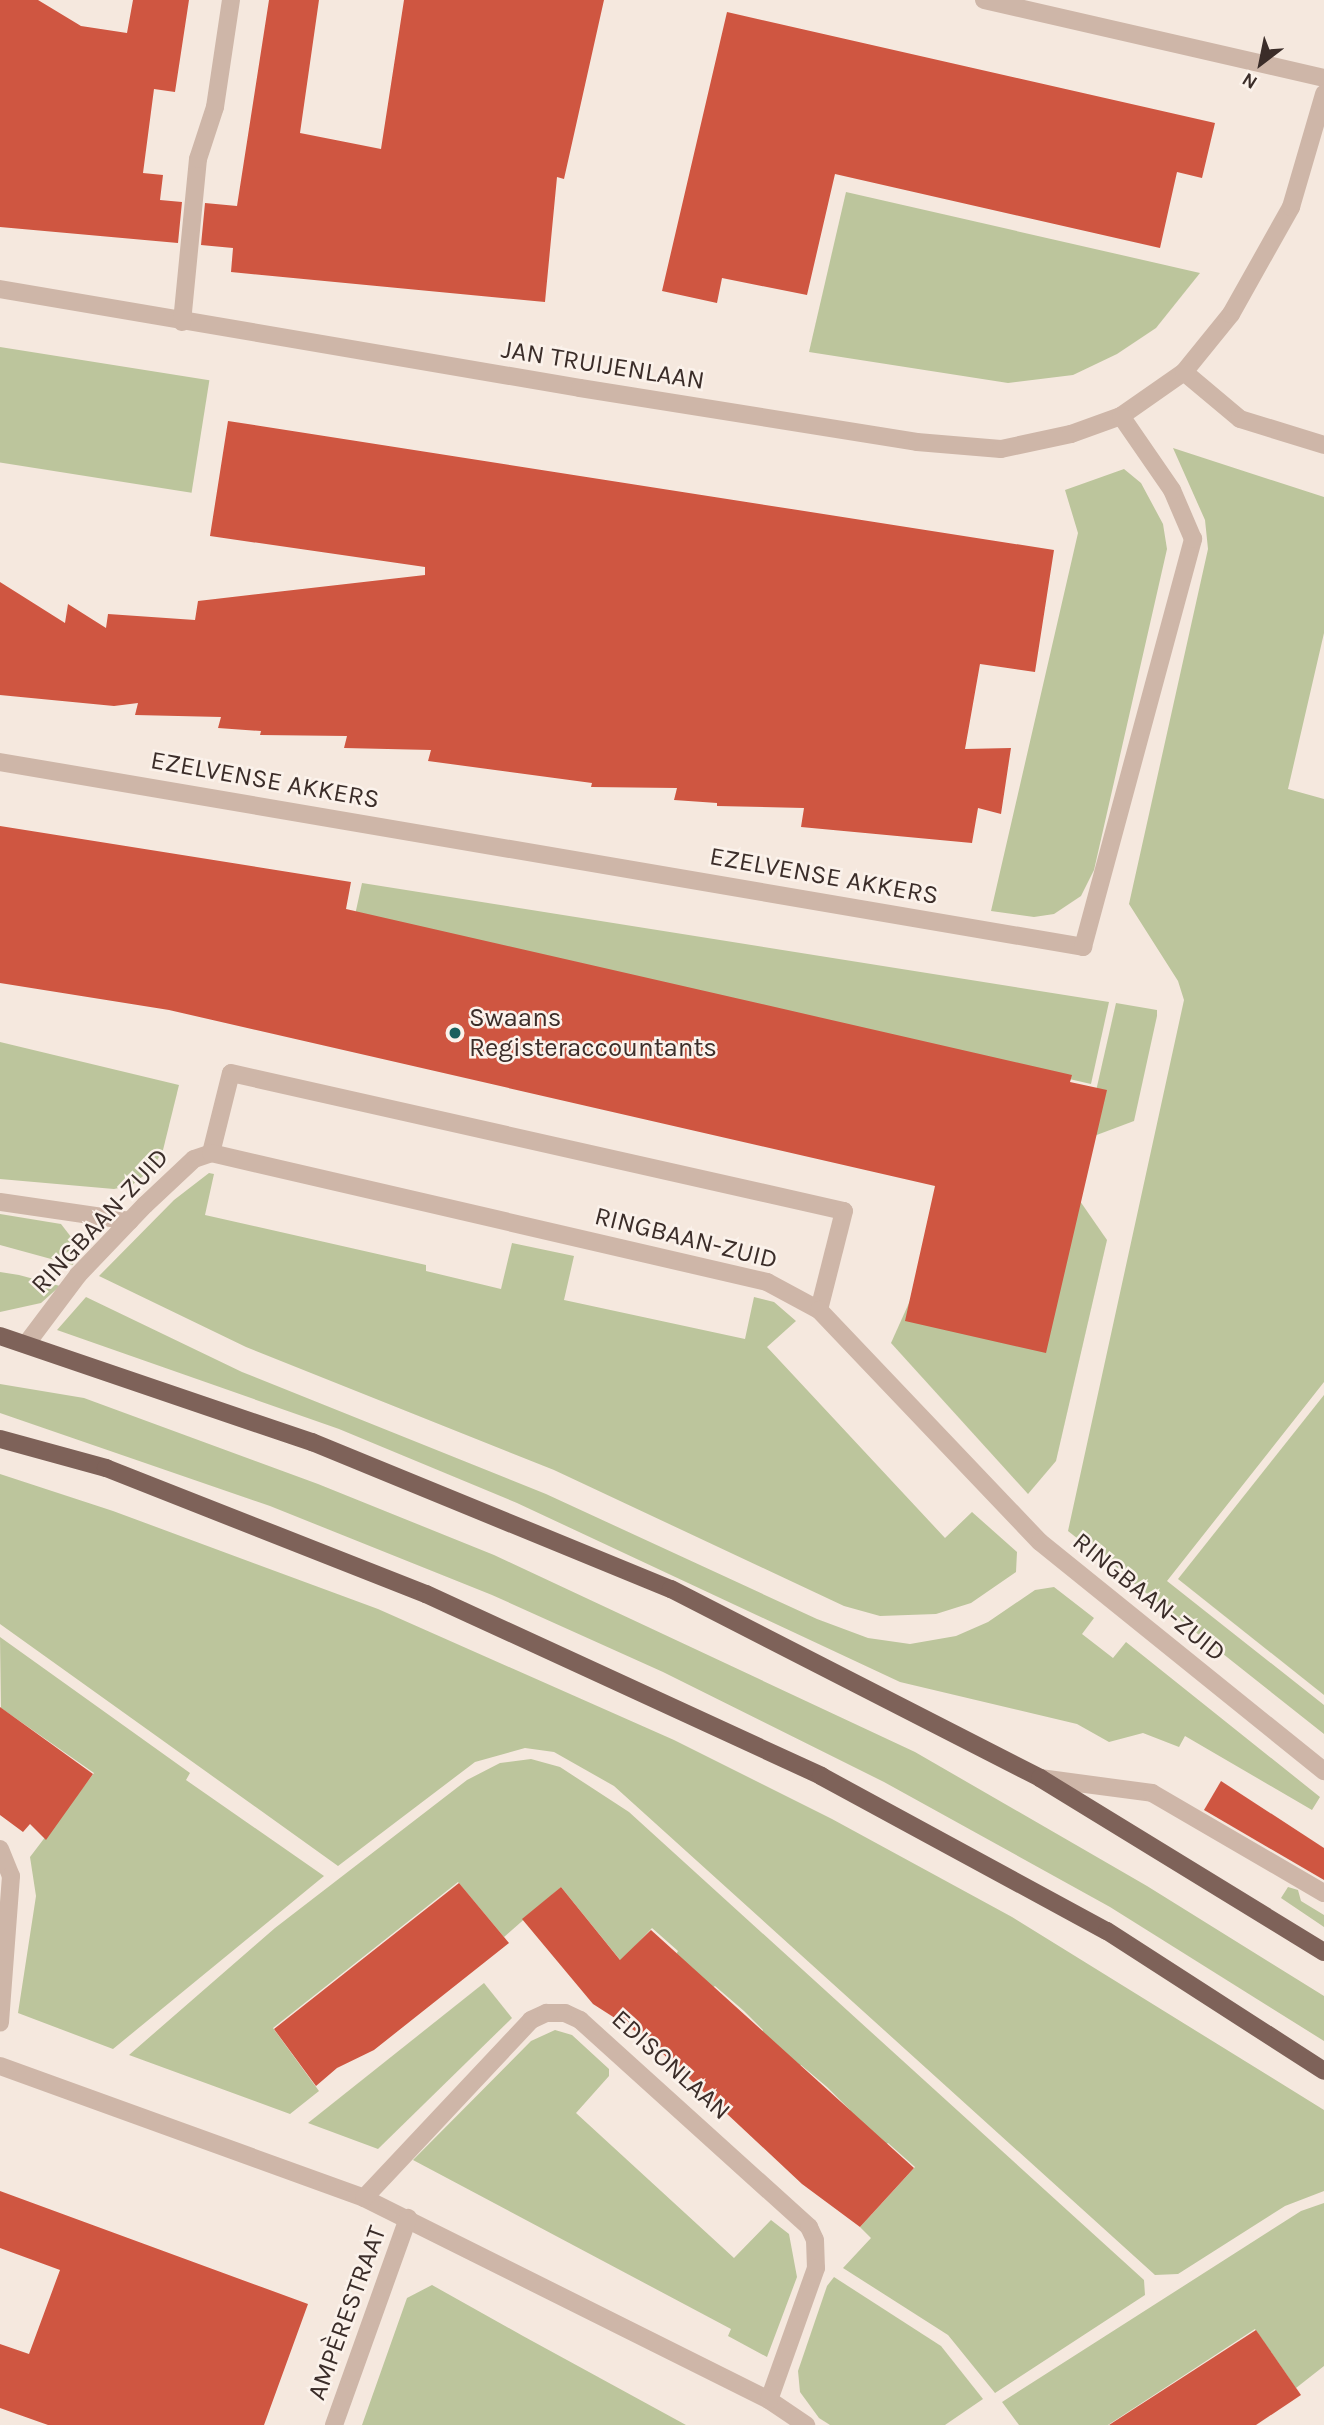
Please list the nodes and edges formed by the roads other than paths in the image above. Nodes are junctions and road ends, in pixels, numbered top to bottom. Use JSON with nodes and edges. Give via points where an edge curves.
{"nodes":[{"id":1,"x":231,"y":0,"type":"edge"},
{"id":2,"x":984,"y":0,"type":"edge"},
{"id":3,"x":1324,"y":78,"type":"edge"},
{"id":4,"x":1324,"y":94,"type":"edge"},
{"id":5,"x":0,"y":289,"type":"edge"},
{"id":6,"x":182,"y":322,"type":"junction"},
{"id":7,"x":1184,"y":373,"type":"junction"},
{"id":8,"x":1121,"y":416,"type":"junction"},
{"id":9,"x":1324,"y":445,"type":"edge"},
{"id":10,"x":0,"y":762,"type":"edge"},
{"id":11,"x":211,"y":1153,"type":"junction"},
{"id":12,"x":0,"y":1202,"type":"edge"},
{"id":13,"x":130,"y":1221,"type":"junction"},
{"id":14,"x":819,"y":1311,"type":"junction"},
{"id":15,"x":0,"y":1336,"type":"edge"},
{"id":16,"x":27,"y":1343,"type":"junction"},
{"id":17,"x":0,"y":1439,"type":"edge"},
{"id":18,"x":1324,"y":1771,"type":"edge"},
{"id":19,"x":1040,"y":1778,"type":"junction"},
{"id":20,"x":0,"y":1849,"type":"edge"},
{"id":21,"x":1324,"y":1893,"type":"edge"},
{"id":22,"x":1324,"y":1952,"type":"edge"},
{"id":23,"x":0,"y":2023,"type":"edge"},
{"id":24,"x":0,"y":2066,"type":"edge"},
{"id":25,"x":1324,"y":2071,"type":"edge"},
{"id":26,"x":364,"y":2198,"type":"junction"},
{"id":27,"x":408,"y":2218,"type":"junction"},
{"id":28,"x":769,"y":2400,"type":"junction"},
{"id":29,"x":334,"y":2425,"type":"edge"},
{"id":30,"x":806,"y":2425,"type":"edge"}],
"edges":[{"from":1,"to":6,"type":"street","via":[[215,107],[198,159]]},
{"from":2,"to":3,"type":"street"},
{"from":4,"to":7,"type":"street","name":"JAN TRUIJENLAAN","via":[[1291,207],[1230,314]]},
{"from":5,"to":6,"type":"street","name":"JAN TRUIJENLAAN"},
{"from":6,"to":8,"type":"street","name":"JAN TRUIJENLAAN","via":[[917,442],[1001,449],[1071,434]]},
{"from":7,"to":8,"type":"street","name":"JAN TRUIJENLAAN"},
{"from":7,"to":9,"type":"street","via":[[1240,419]]},
{"from":8,"to":10,"type":"street","name":"EZELVENSE AKKERS","via":[[1172,490],[1193,539],[1083,947]]},
{"from":11,"to":13,"type":"street","name":"RINGBAAN-ZUID","via":[[194,1159]]},
{"from":11,"to":14,"type":"street","name":"RINGBAAN-ZUID","via":[[767,1282]]},
{"from":11,"to":14,"type":"street","via":[[230,1073],[844,1211]]},
{"from":12,"to":13,"type":"street"},
{"from":13,"to":16,"type":"street","name":"RINGBAAN-ZUID","via":[[78,1275]]},
{"from":14,"to":18,"type":"street","name":"RINGBAAN-ZUID","via":[[1040,1542]]},
{"from":15,"to":16,"type":"main road"},
{"from":16,"to":19,"type":"main road","via":[[312,1442],[671,1588]]},
{"from":17,"to":25,"type":"main road","via":[[106,1468],[426,1594],[821,1776],[1107,1931]]},
{"from":19,"to":21,"type":"street","via":[[1152,1793]]},
{"from":19,"to":22,"type":"main road"},
{"from":20,"to":23,"type":"street","via":[[11,1876]]},
{"from":24,"to":26,"type":"street"},
{"from":26,"to":27,"type":"street"},
{"from":26,"to":28,"type":"street","name":"EDISONLAAN","via":[[531,2020],[546,2013],[573,2017],[809,2227],[815,2240],[816,2268]]},
{"from":27,"to":28,"type":"street"},
{"from":27,"to":29,"type":"street","name":"AMPÈRESTRAAT"},
{"from":28,"to":30,"type":"street"}]}
